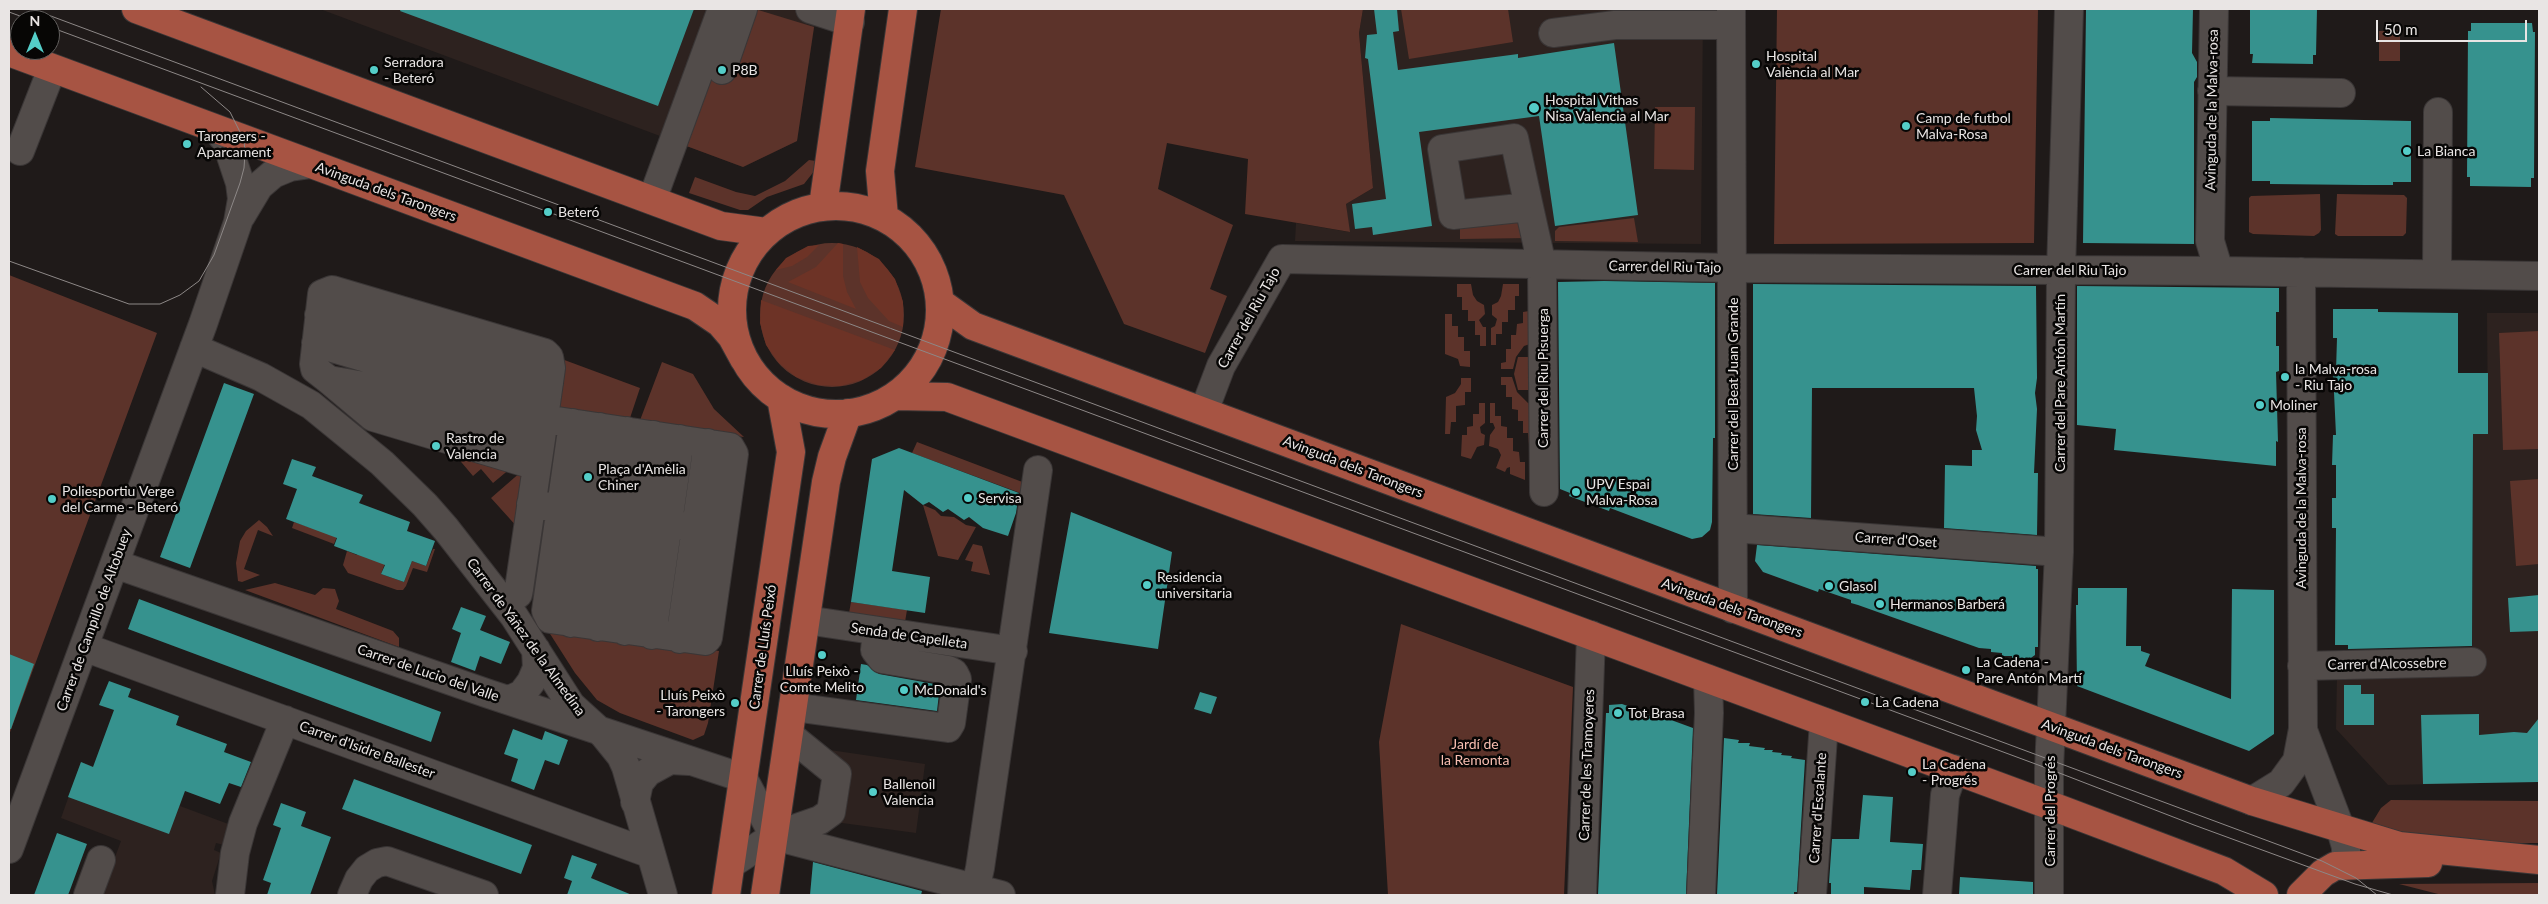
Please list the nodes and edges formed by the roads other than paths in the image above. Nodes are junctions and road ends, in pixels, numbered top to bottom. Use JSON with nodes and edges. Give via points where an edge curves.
{"nodes":[{"id":1,"x":136,"y":9,"type":"edge"},
{"id":2,"x":722,"y":9,"type":"edge"},
{"id":3,"x":744,"y":9,"type":"edge"},
{"id":4,"x":810,"y":9,"type":"edge"},
{"id":5,"x":903,"y":9,"type":"edge"},
{"id":6,"x":2069,"y":9,"type":"edge"},
{"id":7,"x":2214,"y":9,"type":"edge"},
{"id":8,"x":851,"y":15,"type":"edge"},
{"id":9,"x":1731,"y":17,"type":"edge"},
{"id":10,"x":1552,"y":33,"type":"dead end"},
{"id":11,"x":9,"y":52,"type":"edge"},
{"id":12,"x":52,"y":69,"type":"junction"},
{"id":13,"x":722,"y":70,"type":"dead end"},
{"id":14,"x":2212,"y":90,"type":"junction"},
{"id":15,"x":2342,"y":93,"type":"dead end"},
{"id":16,"x":2438,"y":112,"type":"dead end"},
{"id":17,"x":216,"y":130,"type":"junction"},
{"id":18,"x":20,"y":151,"type":"dead end"},
{"id":19,"x":311,"y":164,"type":"junction"},
{"id":20,"x":652,"y":200,"type":"junction"},
{"id":21,"x":823,"y":206,"type":"junction"},
{"id":22,"x":1529,"y":207,"type":"dead end"},
{"id":23,"x":884,"y":217,"type":"junction"},
{"id":24,"x":238,"y":222,"type":"junction"},
{"id":25,"x":766,"y":232,"type":"junction"},
{"id":26,"x":1542,"y":265,"type":"junction"},
{"id":27,"x":1733,"y":268,"type":"junction"},
{"id":28,"x":2061,"y":270,"type":"junction"},
{"id":29,"x":2219,"y":270,"type":"junction"},
{"id":30,"x":2301,"y":272,"type":"junction"},
{"id":31,"x":2437,"y":274,"type":"junction"},
{"id":32,"x":2539,"y":276,"type":"edge"},
{"id":33,"x":941,"y":303,"type":"junction"},
{"id":34,"x":316,"y":343,"type":"junction"},
{"id":35,"x":194,"y":348,"type":"junction"},
{"id":36,"x":744,"y":359,"type":"junction"},
{"id":37,"x":329,"y":380,"type":"junction"},
{"id":38,"x":895,"y":396,"type":"junction"},
{"id":39,"x":781,"y":398,"type":"junction"},
{"id":40,"x":311,"y":405,"type":"junction"},
{"id":41,"x":1204,"y":411,"type":"junction"},
{"id":42,"x":848,"y":414,"type":"junction"},
{"id":43,"x":543,"y":423,"type":"junction"},
{"id":44,"x":573,"y":423,"type":"junction"},
{"id":45,"x":600,"y":427,"type":"junction"},
{"id":46,"x":627,"y":431,"type":"junction"},
{"id":47,"x":667,"y":437,"type":"junction"},
{"id":48,"x":708,"y":443,"type":"junction"},
{"id":49,"x":537,"y":466,"type":"junction"},
{"id":50,"x":1038,"y":470,"type":"dead end"},
{"id":51,"x":1544,"y":492,"type":"dead end"},
{"id":52,"x":531,"y":504,"type":"junction"},
{"id":53,"x":574,"y":510,"type":"junction"},
{"id":54,"x":615,"y":516,"type":"junction"},
{"id":55,"x":642,"y":520,"type":"junction"},
{"id":56,"x":668,"y":524,"type":"junction"},
{"id":57,"x":696,"y":528,"type":"junction"},
{"id":58,"x":1734,"y":528,"type":"junction"},
{"id":59,"x":723,"y":532,"type":"junction"},
{"id":60,"x":2059,"y":552,"type":"junction"},
{"id":61,"x":115,"y":564,"type":"junction"},
{"id":62,"x":505,"y":604,"type":"junction"},
{"id":63,"x":1733,"y":609,"type":"junction"},
{"id":64,"x":806,"y":620,"type":"junction"},
{"id":65,"x":598,"y":628,"type":"junction"},
{"id":66,"x":625,"y":631,"type":"junction"},
{"id":67,"x":877,"y":632,"type":"junction"},
{"id":68,"x":652,"y":635,"type":"junction"},
{"id":69,"x":1591,"y":635,"type":"junction"},
{"id":70,"x":680,"y":639,"type":"junction"},
{"id":71,"x":84,"y":647,"type":"junction"},
{"id":72,"x":536,"y":650,"type":"junction"},
{"id":73,"x":1012,"y":651,"type":"junction"},
{"id":74,"x":2472,"y":662,"type":"dead end"},
{"id":75,"x":2302,"y":666,"type":"junction"},
{"id":76,"x":1708,"y":679,"type":"junction"},
{"id":77,"x":509,"y":700,"type":"junction"},
{"id":78,"x":793,"y":707,"type":"junction"},
{"id":79,"x":285,"y":720,"type":"junction"},
{"id":80,"x":1824,"y":722,"type":"junction"},
{"id":81,"x":594,"y":727,"type":"junction"},
{"id":82,"x":2050,"y":727,"type":"junction"},
{"id":83,"x":2303,"y":729,"type":"junction"},
{"id":84,"x":789,"y":735,"type":"junction"},
{"id":85,"x":698,"y":762,"type":"junction"},
{"id":86,"x":1954,"y":769,"type":"junction"},
{"id":87,"x":744,"y":778,"type":"junction"},
{"id":88,"x":2252,"y":801,"type":"junction"},
{"id":89,"x":635,"y":802,"type":"junction"},
{"id":90,"x":2050,"y":805,"type":"junction"},
{"id":91,"x":2342,"y":830,"type":"junction"},
{"id":92,"x":774,"y":836,"type":"junction"},
{"id":93,"x":9,"y":848,"type":"edge"},
{"id":94,"x":651,"y":854,"type":"junction"},
{"id":95,"x":101,"y":860,"type":"dead end"},
{"id":96,"x":2539,"y":860,"type":"edge"},
{"id":97,"x":731,"y":864,"type":"junction"},
{"id":98,"x":2346,"y":865,"type":"junction"},
{"id":99,"x":975,"y":891,"type":"edge"},
{"id":100,"x":88,"y":895,"type":"edge"},
{"id":101,"x":230,"y":895,"type":"edge"},
{"id":102,"x":352,"y":895,"type":"edge"},
{"id":103,"x":484,"y":895,"type":"edge"},
{"id":104,"x":663,"y":895,"type":"edge"},
{"id":105,"x":726,"y":895,"type":"edge"},
{"id":106,"x":765,"y":895,"type":"edge"},
{"id":107,"x":1001,"y":895,"type":"edge"},
{"id":108,"x":1582,"y":895,"type":"edge"},
{"id":109,"x":1700,"y":895,"type":"edge"},
{"id":110,"x":1812,"y":895,"type":"edge"},
{"id":111,"x":1937,"y":895,"type":"edge"},
{"id":112,"x":2049,"y":895,"type":"edge"},
{"id":113,"x":2264,"y":895,"type":"edge"},
{"id":114,"x":2301,"y":895,"type":"edge"}],
"edges":[{"from":1,"to":20,"type":"main road"},
{"from":2,"to":20,"type":"street"},
{"from":3,"to":13,"type":"street"},
{"from":4,"to":8,"type":"street"},
{"from":5,"to":23,"type":"main road","via":[[880,171]]},
{"from":6,"to":28,"type":"street","name":"Carrer del Pare Antón Martín"},
{"from":7,"to":14,"type":"street","name":"Avinguda de la Malva-rosa"},
{"from":8,"to":21,"type":"main road"},
{"from":9,"to":10,"type":"street"},
{"from":9,"to":27,"type":"street","name":"Carrer del Beat Juan Grande"},
{"from":11,"to":12,"type":"main road","name":"Avinguda dels Tarongers"},
{"from":12,"to":17,"type":"main road","name":"Avinguda dels Tarongers"},
{"from":12,"to":18,"type":"street"},
{"from":14,"to":15,"type":"street"},
{"from":14,"to":29,"type":"street","name":"Avinguda de la Malva-rosa","via":[[2210,241]]},
{"from":16,"to":31,"type":"street"},
{"from":17,"to":19,"type":"main road","name":"Avinguda dels Tarongers"},
{"from":17,"to":24,"type":"street","name":"Carrer de Campillo de Altobuey","via":[[226,141],[240,183],[242,198]]},
{"from":19,"to":24,"type":"street","name":"Carrer de Campillo de Altobuey","via":[[290,166],[273,174],[259,186]]},
{"from":19,"to":36,"type":"main road","name":"Avinguda dels Tarongers","via":[[695,306],[720,323]]},
{"from":20,"to":25,"type":"main road","via":[[721,226]]},
{"from":21,"to":23,"type":"main road","via":[[854,207]]},
{"from":21,"to":25,"type":"main road","via":[[792,215]]},
{"from":22,"to":26,"type":"street","name":"Carrer del Riu Pisuerga"},
{"from":23,"to":33,"type":"main road","via":[[902,228],[918,244],[938,282]]},
{"from":24,"to":35,"type":"street","name":"Carrer de Campillo de Altobuey"},
{"from":25,"to":36,"type":"main road","via":[[750,250],[735,282],[733,325]]},
{"from":26,"to":27,"type":"street","name":"Carrer del Riu Tajo"},
{"from":26,"to":41,"type":"street","name":"Carrer del Riu Tajo","via":[[1282,259],[1221,366]]},
{"from":26,"to":51,"type":"street","name":"Carrer del Riu Pisuerga"},
{"from":27,"to":28,"type":"street","name":"Carrer del Riu Tajo"},
{"from":27,"to":58,"type":"street","name":"Carrer del Beat Juan Grande"},
{"from":28,"to":29,"type":"street","name":"Carrer del Riu Tajo"},
{"from":28,"to":60,"type":"street","name":"Carrer del Pare Antón Martín"},
{"from":29,"to":30,"type":"street"},
{"from":30,"to":31,"type":"street"},
{"from":30,"to":75,"type":"street","name":"Avinguda de la Malva-rosa"},
{"from":31,"to":32,"type":"street"},
{"from":33,"to":38,"type":"main road","via":[[940,325],[931,355],[916,378]]},
{"from":33,"to":41,"type":"main road","name":"Avinguda dels Tarongers","via":[[973,326]]},
{"from":34,"to":37,"type":"street","via":[[315,369]]},
{"from":34,"to":43,"type":"street"},
{"from":34,"to":43,"type":"street","via":[[322,294],[332,290],[517,345],[549,357],[551,368]]},
{"from":35,"to":40,"type":"street","name":"Carrer de Yáñez de la Almedina","via":[[261,377]]},
{"from":35,"to":61,"type":"street","name":"Carrer de Campillo de Altobuey"},
{"from":36,"to":39,"type":"main road","via":[[766,388]]},
{"from":37,"to":40,"type":"street"},
{"from":37,"to":43,"type":"street"},
{"from":37,"to":49,"type":"street","via":[[373,417]]},
{"from":38,"to":42,"type":"main road"},
{"from":38,"to":69,"type":"main road","via":[[947,397]]},
{"from":39,"to":42,"type":"main road","via":[[813,412]]},
{"from":39,"to":87,"type":"main road","name":"Carrer de Lluís Peixó","via":[[792,452]]},
{"from":40,"to":62,"type":"street","name":"Carrer de Yáñez de la Almedina","via":[[382,463],[425,505]]},
{"from":41,"to":63,"type":"main road","name":"Avinguda dels Tarongers"},
{"from":42,"to":64,"type":"main road","via":[[829,469]]},
{"from":43,"to":44,"type":"street"},
{"from":43,"to":49,"type":"street"},
{"from":44,"to":45,"type":"street"},
{"from":44,"to":53,"type":"street"},
{"from":45,"to":46,"type":"street"},
{"from":45,"to":53,"type":"street"},
{"from":46,"to":47,"type":"street"},
{"from":46,"to":54,"type":"street"},
{"from":47,"to":48,"type":"street"},
{"from":47,"to":55,"type":"street"},
{"from":47,"to":56,"type":"street"},
{"from":48,"to":57,"type":"street"},
{"from":48,"to":59,"type":"street","via":[[730,447],[734,454]]},
{"from":49,"to":52,"type":"street"},
{"from":50,"to":73,"type":"street"},
{"from":52,"to":53,"type":"street"},
{"from":52,"to":62,"type":"street","via":[[518,594]]},
{"from":53,"to":54,"type":"street"},
{"from":53,"to":65,"type":"street","via":[[546,611],[550,619]]},
{"from":54,"to":55,"type":"street"},
{"from":54,"to":65,"type":"street"},
{"from":55,"to":56,"type":"street"},
{"from":55,"to":66,"type":"street"},
{"from":56,"to":57,"type":"street"},
{"from":56,"to":68,"type":"street"},
{"from":57,"to":59,"type":"street"},
{"from":57,"to":70,"type":"street"},
{"from":58,"to":60,"type":"street","name":"Carrer d'Oset"},
{"from":58,"to":63,"type":"street","name":"Carrer del Beat Juan Grande"},
{"from":59,"to":70,"type":"street","via":[[708,638],[699,642]]},
{"from":60,"to":82,"type":"street","name":"Carrer del Pare Antón Martín"},
{"from":61,"to":71,"type":"street","name":"Carrer de Campillo de Altobuey"},
{"from":61,"to":77,"type":"street","name":"Carrer de Lucio del Valle"},
{"from":62,"to":72,"type":"street","name":"Carrer de Yáñez de la Almedina"},
{"from":63,"to":82,"type":"main road","name":"Avinguda dels Tarongers"},
{"from":64,"to":67,"type":"street","name":"Senda de Capelleta"},
{"from":64,"to":78,"type":"main road"},
{"from":65,"to":66,"type":"street"},
{"from":66,"to":68,"type":"street"},
{"from":67,"to":73,"type":"street","name":"Senda de Capelleta"},
{"from":67,"to":78,"type":"street","via":[[875,650],[882,659],[954,673],[957,679],[948,728]]},
{"from":68,"to":70,"type":"street"},
{"from":69,"to":76,"type":"main road"},
{"from":69,"to":108,"type":"street","name":"Carrer de les Tramoyeres"},
{"from":71,"to":79,"type":"street","name":"Carrer d'Isidre Ballester"},
{"from":71,"to":93,"type":"street","name":"Carrer de Campillo de Altobuey"},
{"from":72,"to":77,"type":"street","via":[[537,668],[531,682],[522,694]]},
{"from":72,"to":81,"type":"street","name":"Carrer de Yáñez de la Almedina","via":[[571,704]]},
{"from":73,"to":99,"type":"street"},
{"from":74,"to":75,"type":"street","name":"Carrer d'Alcossebre"},
{"from":75,"to":83,"type":"street","name":"Avinguda de la Malva-rosa"},
{"from":76,"to":80,"type":"main road"},
{"from":76,"to":109,"type":"street","via":[[1710,713]]},
{"from":77,"to":81,"type":"street","name":"Carrer de Lucio del Valle"},
{"from":78,"to":84,"type":"main road"},
{"from":79,"to":94,"type":"street","name":"Carrer d'Isidre Ballester"},
{"from":79,"to":101,"type":"street","via":[[243,823],[234,853]]},
{"from":80,"to":86,"type":"main road"},
{"from":80,"to":110,"type":"street","name":"Carrer d'Escalante"},
{"from":81,"to":85,"type":"street","name":"Carrer de Lucio del Valle"},
{"from":81,"to":89,"type":"street","name":"Carrer de Yáñez de la Almedina","via":[[621,756]]},
{"from":82,"to":88,"type":"main road","name":"Avinguda dels Tarongers"},
{"from":82,"to":90,"type":"street","name":"Carrer del Progrés"},
{"from":83,"to":88,"type":"street","name":"Avinguda de la Malva-rosa","via":[[2297,761],[2281,782]]},
{"from":83,"to":91,"type":"street","name":"Avinguda de la Malva-rosa"},
{"from":84,"to":92,"type":"main road"},
{"from":84,"to":92,"type":"street","via":[[837,774],[831,812],[820,820]]},
{"from":85,"to":87,"type":"street","name":"Carrer de Lucio del Valle"},
{"from":85,"to":89,"type":"street","via":[[670,760],[648,772],[639,783]]},
{"from":86,"to":90,"type":"main road"},
{"from":86,"to":111,"type":"street","via":[[1945,795]]},
{"from":87,"to":92,"type":"street"},
{"from":87,"to":97,"type":"main road","name":"Carrer de Lluís Peixó"},
{"from":88,"to":91,"type":"main road","name":"Avinguda dels Tarongers"},
{"from":89,"to":94,"type":"street","name":"Carrer de Yáñez de la Almedina"},
{"from":90,"to":112,"type":"street","name":"Carrer del Progrés"},
{"from":90,"to":113,"type":"main road","via":[[2224,871]]},
{"from":91,"to":96,"type":"main road","name":"Avinguda dels Tarongers","via":[[2399,846]]},
{"from":91,"to":98,"type":"street","name":"Avinguda de la Malva-rosa"},
{"from":92,"to":97,"type":"street"},
{"from":92,"to":99,"type":"street"},
{"from":92,"to":106,"type":"main road"},
{"from":94,"to":104,"type":"street","name":"Carrer de Yáñez de la Almedina"},
{"from":95,"to":100,"type":"street"},
{"from":96,"to":98,"type":"main road"},
{"from":97,"to":105,"type":"main road","name":"Carrer de Lluís Peixó"},
{"from":98,"to":114,"type":"main road","via":[[2323,873]]},
{"from":99,"to":107,"type":"street"},
{"from":102,"to":103,"type":"street","via":[[367,869],[387,861]]}]}
